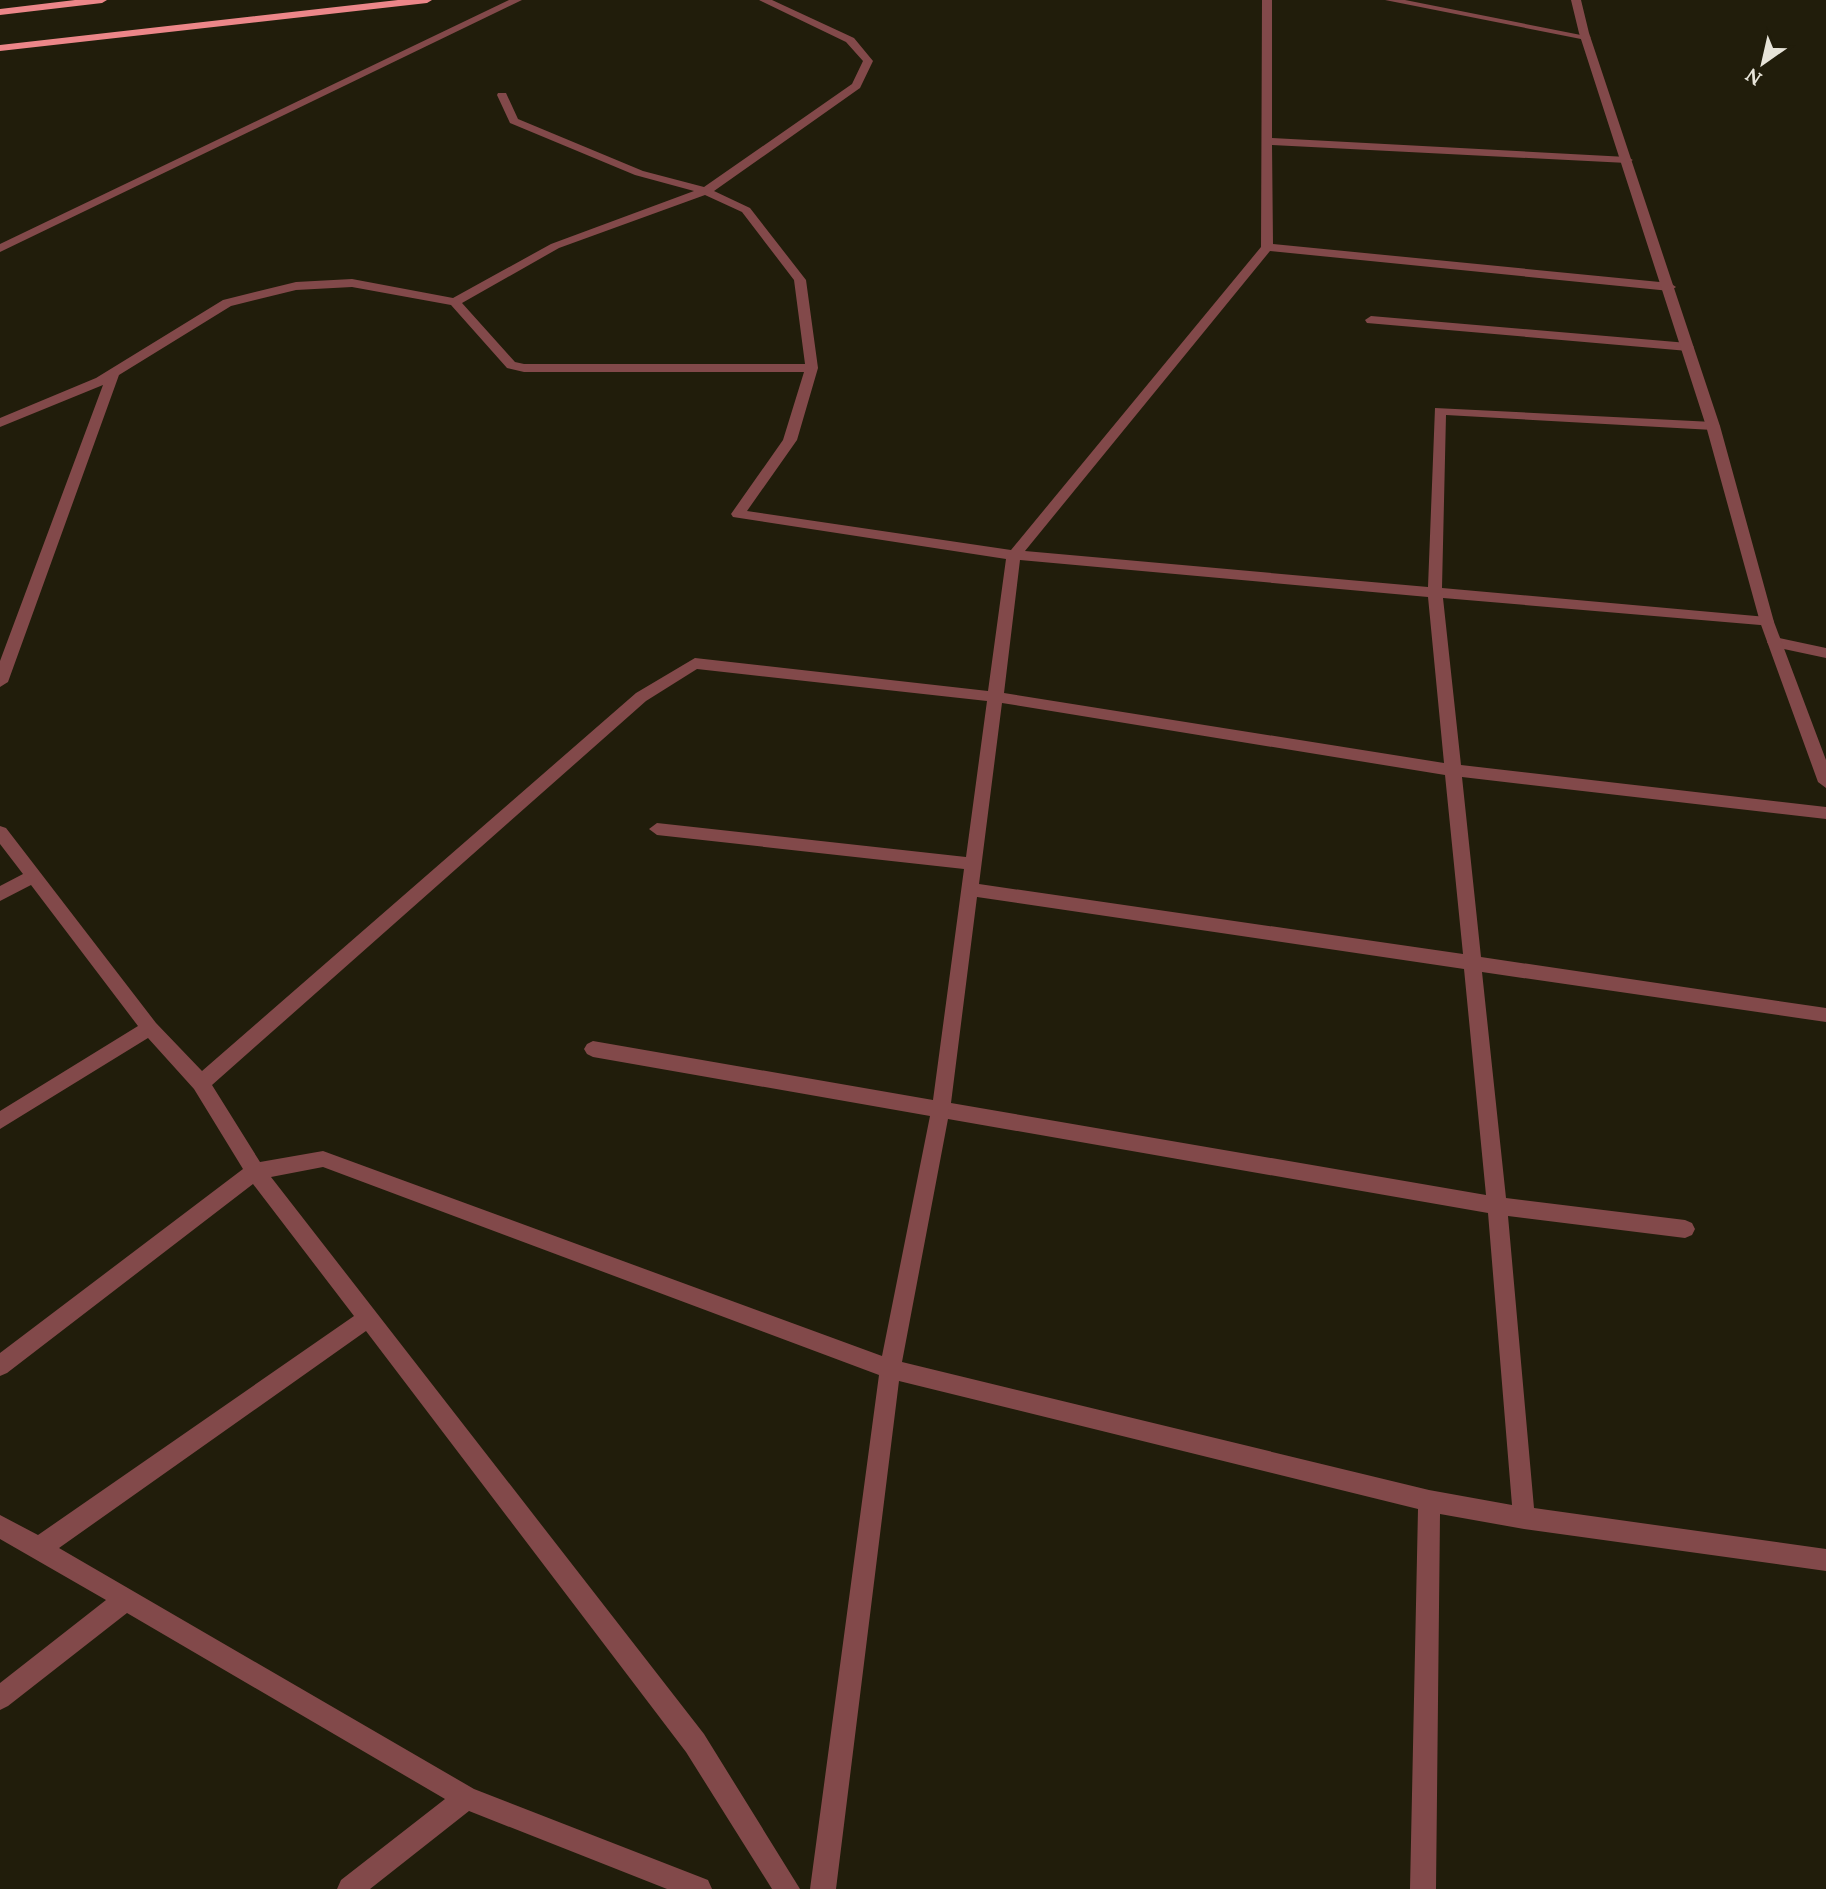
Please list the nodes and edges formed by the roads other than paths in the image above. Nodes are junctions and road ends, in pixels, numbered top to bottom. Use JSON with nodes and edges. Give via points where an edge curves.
{"nodes":[{"id":1,"x":102,"y":0,"type":"edge"},
{"id":2,"x":426,"y":0,"type":"edge"},
{"id":3,"x":517,"y":0,"type":"edge"},
{"id":4,"x":764,"y":0,"type":"edge"},
{"id":5,"x":1267,"y":0,"type":"edge"},
{"id":6,"x":1390,"y":0,"type":"edge"},
{"id":7,"x":1576,"y":0,"type":"edge"},
{"id":8,"x":0,"y":12,"type":"edge"},
{"id":9,"x":1586,"y":37,"type":"junction"},
{"id":10,"x":0,"y":48,"type":"edge"},
{"id":11,"x":502,"y":95,"type":"dead end"},
{"id":12,"x":1267,"y":141,"type":"junction"},
{"id":13,"x":1627,"y":160,"type":"junction"},
{"id":14,"x":706,"y":191,"type":"junction"},
{"id":15,"x":1267,"y":247,"type":"junction"},
{"id":16,"x":0,"y":248,"type":"edge"},
{"id":17,"x":1670,"y":288,"type":"junction"},
{"id":18,"x":455,"y":302,"type":"junction"},
{"id":19,"x":1371,"y":320,"type":"dead end"},
{"id":20,"x":1688,"y":347,"type":"junction"},
{"id":21,"x":812,"y":368,"type":"junction"},
{"id":22,"x":114,"y":372,"type":"junction"},
{"id":23,"x":0,"y":423,"type":"edge"},
{"id":24,"x":1713,"y":426,"type":"junction"},
{"id":25,"x":1014,"y":555,"type":"junction"},
{"id":26,"x":1435,"y":591,"type":"junction"},
{"id":27,"x":1767,"y":622,"type":"junction"},
{"id":28,"x":1775,"y":642,"type":"junction"},
{"id":29,"x":1826,"y":653,"type":"edge"},
{"id":30,"x":0,"y":682,"type":"edge"},
{"id":31,"x":997,"y":697,"type":"junction"},
{"id":32,"x":1453,"y":770,"type":"junction"},
{"id":33,"x":1826,"y":782,"type":"edge"},
{"id":34,"x":1826,"y":813,"type":"edge"},
{"id":35,"x":657,"y":829,"type":"dead end"},
{"id":36,"x":0,"y":832,"type":"edge"},
{"id":37,"x":974,"y":864,"type":"junction"},
{"id":38,"x":33,"y":876,"type":"junction"},
{"id":39,"x":970,"y":889,"type":"junction"},
{"id":40,"x":0,"y":894,"type":"edge"},
{"id":41,"x":1473,"y":963,"type":"junction"},
{"id":42,"x":1826,"y":1015,"type":"edge"},
{"id":43,"x":150,"y":1028,"type":"junction"},
{"id":44,"x":593,"y":1049,"type":"dead end"},
{"id":45,"x":201,"y":1083,"type":"junction"},
{"id":46,"x":941,"y":1108,"type":"junction"},
{"id":47,"x":0,"y":1121,"type":"edge"},
{"id":48,"x":255,"y":1171,"type":"junction"},
{"id":49,"x":1497,"y":1206,"type":"junction"},
{"id":50,"x":1685,"y":1229,"type":"dead end"},
{"id":51,"x":369,"y":1317,"type":"junction"},
{"id":52,"x":0,"y":1366,"type":"edge"},
{"id":53,"x":890,"y":1370,"type":"junction"},
{"id":54,"x":1429,"y":1501,"type":"junction"},
{"id":55,"x":1524,"y":1518,"type":"junction"},
{"id":56,"x":0,"y":1526,"type":"edge"},
{"id":57,"x":39,"y":1548,"type":"junction"},
{"id":58,"x":1826,"y":1560,"type":"edge"},
{"id":59,"x":126,"y":1599,"type":"junction"},
{"id":60,"x":0,"y":1698,"type":"edge"},
{"id":61,"x":466,"y":1798,"type":"junction"},
{"id":62,"x":350,"y":1889,"type":"edge"},
{"id":63,"x":699,"y":1889,"type":"edge"},
{"id":64,"x":787,"y":1889,"type":"edge"},
{"id":65,"x":822,"y":1889,"type":"edge"},
{"id":66,"x":1423,"y":1889,"type":"edge"}],
"edges":[{"from":1,"to":8,"type":"highway"},
{"from":2,"to":10,"type":"highway"},
{"from":3,"to":16,"type":"street"},
{"from":4,"to":14,"type":"street","via":[[850,40],[867,61],[856,86]]},
{"from":5,"to":12,"type":"street"},
{"from":6,"to":9,"type":"street"},
{"from":7,"to":9,"type":"street"},
{"from":9,"to":13,"type":"street"},
{"from":11,"to":14,"type":"street","via":[[514,121],[639,173]]},
{"from":12,"to":13,"type":"street"},
{"from":12,"to":15,"type":"street"},
{"from":13,"to":17,"type":"street"},
{"from":14,"to":18,"type":"street","via":[[555,246]]},
{"from":14,"to":21,"type":"street","via":[[746,210],[800,280]]},
{"from":15,"to":17,"type":"street"},
{"from":15,"to":25,"type":"street"},
{"from":17,"to":20,"type":"street"},
{"from":18,"to":21,"type":"street","via":[[511,365],[524,368]]},
{"from":18,"to":22,"type":"street","via":[[352,283],[296,286],[226,303]]},
{"from":19,"to":20,"type":"street"},
{"from":20,"to":24,"type":"street"},
{"from":21,"to":25,"type":"street","via":[[789,440],[738,514]]},
{"from":22,"to":23,"type":"street"},
{"from":22,"to":30,"type":"street"},
{"from":24,"to":26,"type":"street","via":[[1440,411]]},
{"from":24,"to":27,"type":"street"},
{"from":25,"to":26,"type":"street"},
{"from":25,"to":31,"type":"street"},
{"from":26,"to":27,"type":"street"},
{"from":26,"to":32,"type":"street"},
{"from":27,"to":28,"type":"street"},
{"from":28,"to":29,"type":"street"},
{"from":28,"to":33,"type":"street"},
{"from":31,"to":32,"type":"street"},
{"from":31,"to":37,"type":"street"},
{"from":31,"to":45,"type":"street","via":[[695,663],[640,697]]},
{"from":32,"to":34,"type":"street"},
{"from":32,"to":41,"type":"street"},
{"from":35,"to":37,"type":"street"},
{"from":36,"to":38,"type":"street"},
{"from":37,"to":39,"type":"street"},
{"from":38,"to":40,"type":"street"},
{"from":38,"to":43,"type":"street"},
{"from":39,"to":41,"type":"street"},
{"from":39,"to":46,"type":"street"},
{"from":41,"to":42,"type":"street"},
{"from":41,"to":49,"type":"street"},
{"from":43,"to":45,"type":"street"},
{"from":43,"to":47,"type":"street"},
{"from":44,"to":46,"type":"street"},
{"from":45,"to":48,"type":"street"},
{"from":46,"to":49,"type":"street"},
{"from":46,"to":53,"type":"street"},
{"from":48,"to":51,"type":"street"},
{"from":48,"to":52,"type":"street"},
{"from":48,"to":53,"type":"street","via":[[323,1159]]},
{"from":49,"to":50,"type":"street"},
{"from":49,"to":55,"type":"street"},
{"from":51,"to":57,"type":"street"},
{"from":51,"to":64,"type":"street","via":[[695,1744]]},
{"from":53,"to":54,"type":"street"},
{"from":53,"to":65,"type":"street"},
{"from":54,"to":55,"type":"street"},
{"from":54,"to":66,"type":"street"},
{"from":55,"to":58,"type":"street"},
{"from":56,"to":57,"type":"street"},
{"from":57,"to":59,"type":"street"},
{"from":59,"to":60,"type":"street"},
{"from":59,"to":61,"type":"street"},
{"from":61,"to":62,"type":"street"},
{"from":61,"to":63,"type":"street"}]}
